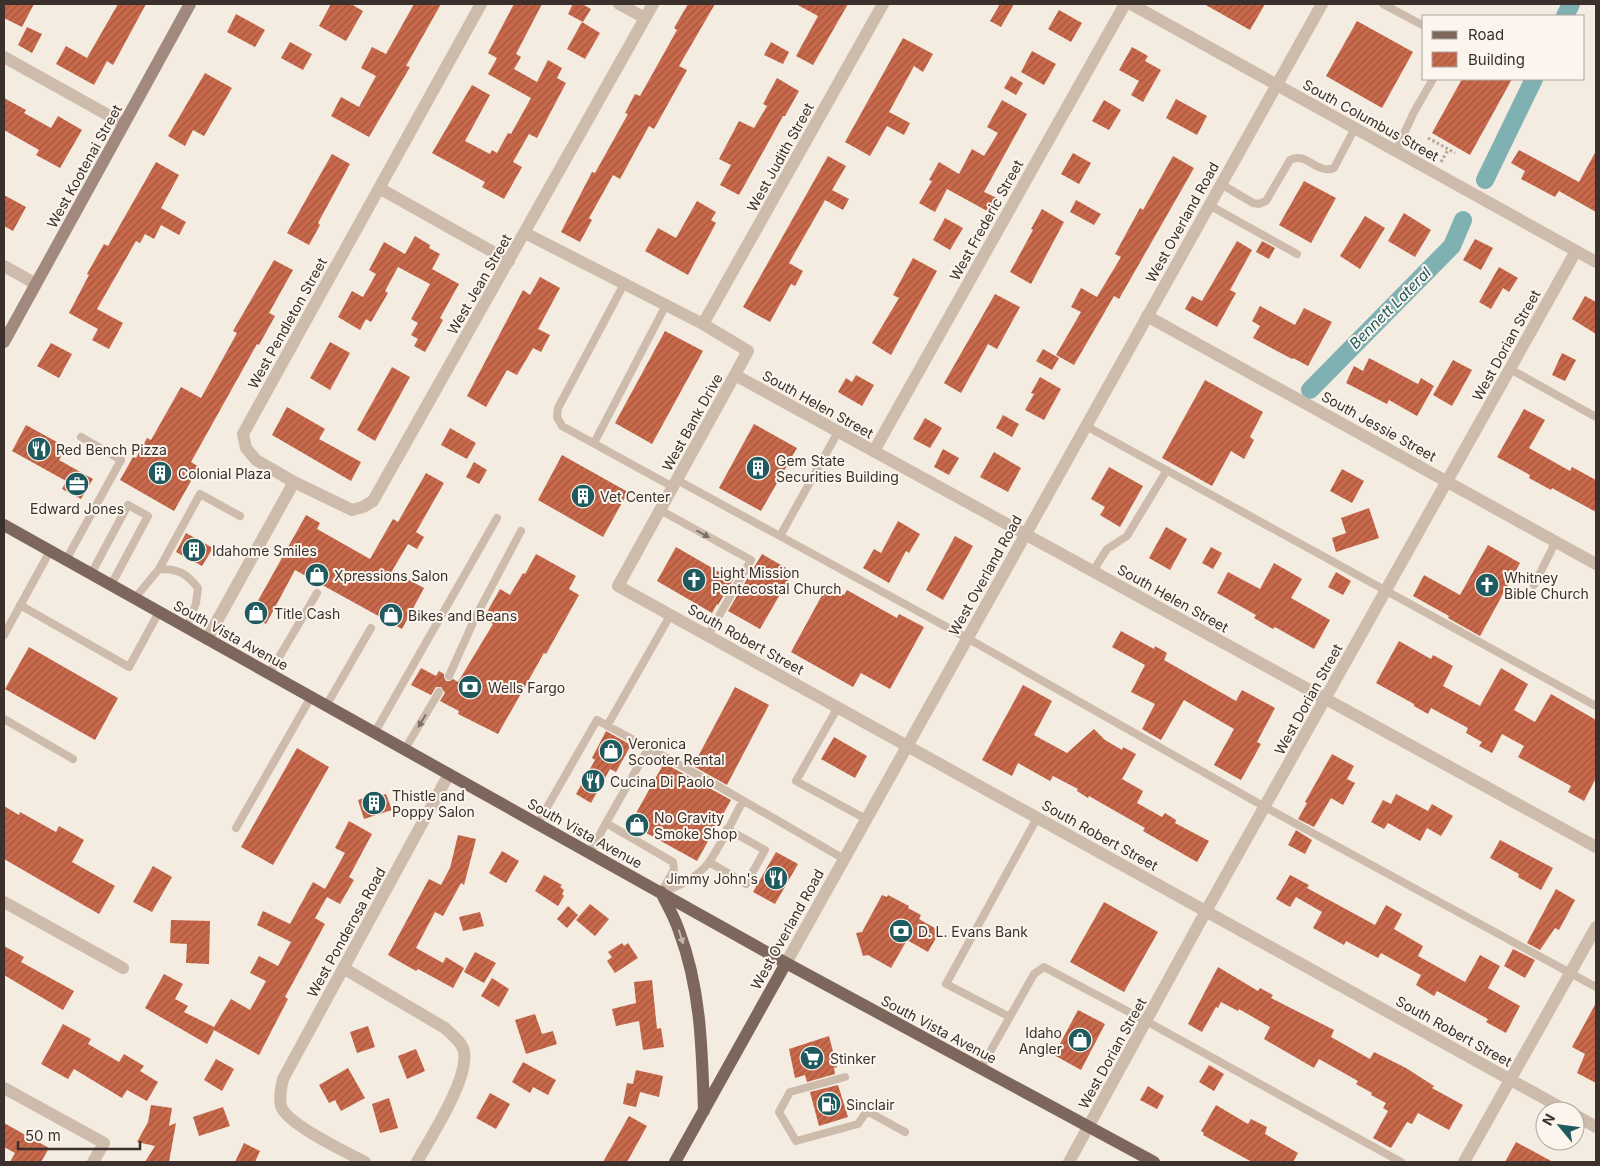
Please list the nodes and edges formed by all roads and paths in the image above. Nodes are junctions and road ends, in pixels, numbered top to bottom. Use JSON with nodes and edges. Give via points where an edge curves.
{"nodes":[{"id":1,"x":190,"y":4,"type":"edge"},
{"id":2,"x":481,"y":4,"type":"edge"},
{"id":3,"x":619,"y":4,"type":"edge"},
{"id":4,"x":653,"y":4,"type":"edge"},
{"id":5,"x":883,"y":4,"type":"edge"},
{"id":6,"x":1124,"y":4,"type":"edge"},
{"id":7,"x":1130,"y":4,"type":"edge"},
{"id":8,"x":1322,"y":4,"type":"edge"},
{"id":9,"x":1383,"y":4,"type":"edge"},
{"id":10,"x":645,"y":18,"type":"junction"},
{"id":11,"x":1422,"y":25,"type":"edge"},
{"id":12,"x":4,"y":57,"type":"edge"},
{"id":13,"x":1432,"y":80,"type":"edge"},
{"id":14,"x":1276,"y":85,"type":"junction"},
{"id":15,"x":124,"y":124,"type":"junction"},
{"id":16,"x":1355,"y":128,"type":"junction"},
{"id":17,"x":1428,"y":138,"type":"dead end"},
{"id":18,"x":1448,"y":150,"type":"junction"},
{"id":19,"x":1396,"y":151,"type":"junction"},
{"id":20,"x":1455,"y":153,"type":"dead end"},
{"id":21,"x":1440,"y":165,"type":"dead end"},
{"id":22,"x":1221,"y":184,"type":"junction"},
{"id":23,"x":379,"y":188,"type":"junction"},
{"id":24,"x":1209,"y":205,"type":"junction"},
{"id":25,"x":525,"y":233,"type":"junction"},
{"id":26,"x":1576,"y":251,"type":"junction"},
{"id":27,"x":1297,"y":254,"type":"dead end"},
{"id":28,"x":509,"y":261,"type":"junction"},
{"id":29,"x":1596,"y":262,"type":"edge"},
{"id":30,"x":4,"y":266,"type":"edge"},
{"id":31,"x":36,"y":284,"type":"junction"},
{"id":32,"x":624,"y":284,"type":"junction"},
{"id":33,"x":666,"y":306,"type":"junction"},
{"id":34,"x":1147,"y":316,"type":"junction"},
{"id":35,"x":703,"y":324,"type":"junction"},
{"id":36,"x":4,"y":342,"type":"edge"},
{"id":37,"x":1510,"y":369,"type":"junction"},
{"id":38,"x":735,"y":375,"type":"junction"},
{"id":39,"x":1596,"y":417,"type":"edge"},
{"id":40,"x":1086,"y":426,"type":"junction"},
{"id":41,"x":838,"y":432,"type":"junction"},
{"id":42,"x":81,"y":437,"type":"dead end"},
{"id":43,"x":594,"y":443,"type":"junction"},
{"id":44,"x":874,"y":452,"type":"junction"},
{"id":45,"x":1167,"y":470,"type":"junction"},
{"id":46,"x":1447,"y":481,"type":"junction"},
{"id":47,"x":294,"y":482,"type":"junction"},
{"id":48,"x":675,"y":483,"type":"junction"},
{"id":49,"x":660,"y":510,"type":"junction"},
{"id":50,"x":240,"y":516,"type":"dead end"},
{"id":51,"x":497,"y":518,"type":"dead end"},
{"id":52,"x":4,"y":526,"type":"edge"},
{"id":53,"x":520,"y":531,"type":"dead end"},
{"id":54,"x":1025,"y":534,"type":"junction"},
{"id":55,"x":780,"y":536,"type":"junction"},
{"id":56,"x":1556,"y":541,"type":"junction"},
{"id":57,"x":50,"y":551,"type":"junction"},
{"id":58,"x":66,"y":560,"type":"junction"},
{"id":59,"x":1596,"y":564,"type":"edge"},
{"id":60,"x":159,"y":569,"type":"junction"},
{"id":61,"x":1093,"y":572,"type":"junction"},
{"id":62,"x":91,"y":574,"type":"junction"},
{"id":63,"x":111,"y":585,"type":"junction"},
{"id":64,"x":1534,"y":585,"type":"dead end"},
{"id":65,"x":618,"y":586,"type":"joint"},
{"id":66,"x":1386,"y":590,"type":"junction"},
{"id":67,"x":317,"y":593,"type":"dead end"},
{"id":68,"x":135,"y":598,"type":"junction"},
{"id":69,"x":20,"y":605,"type":"junction"},
{"id":70,"x":159,"y":612,"type":"junction"},
{"id":71,"x":671,"y":614,"type":"junction"},
{"id":72,"x":187,"y":628,"type":"junction"},
{"id":73,"x":371,"y":628,"type":"dead end"},
{"id":74,"x":708,"y":635,"type":"junction"},
{"id":75,"x":4,"y":636,"type":"edge"},
{"id":76,"x":967,"y":638,"type":"junction"},
{"id":77,"x":207,"y":639,"type":"junction"},
{"id":78,"x":269,"y":674,"type":"junction"},
{"id":79,"x":449,"y":676,"type":"dead end"},
{"id":80,"x":439,"y":692,"type":"dead end"},
{"id":81,"x":311,"y":697,"type":"junction"},
{"id":82,"x":1325,"y":699,"type":"junction"},
{"id":83,"x":326,"y":706,"type":"junction"},
{"id":84,"x":1596,"y":706,"type":"edge"},
{"id":85,"x":838,"y":707,"type":"junction"},
{"id":86,"x":4,"y":720,"type":"edge"},
{"id":87,"x":608,"y":726,"type":"junction"},
{"id":88,"x":375,"y":732,"type":"junction"},
{"id":89,"x":907,"y":745,"type":"junction"},
{"id":90,"x":404,"y":749,"type":"junction"},
{"id":91,"x":648,"y":749,"type":"junction"},
{"id":92,"x":73,"y":759,"type":"dead end"},
{"id":93,"x":449,"y":774,"type":"junction"},
{"id":94,"x":743,"y":801,"type":"junction"},
{"id":95,"x":1265,"y":807,"type":"junction"},
{"id":96,"x":1037,"y":818,"type":"junction"},
{"id":97,"x":866,"y":819,"type":"junction"},
{"id":98,"x":606,"y":823,"type":"junction"},
{"id":99,"x":538,"y":824,"type":"junction"},
{"id":100,"x":236,"y":828,"type":"dead end"},
{"id":101,"x":728,"y":828,"type":"junction"},
{"id":102,"x":1596,"y":847,"type":"edge"},
{"id":103,"x":590,"y":853,"type":"junction"},
{"id":104,"x":844,"y":859,"type":"junction"},
{"id":105,"x":709,"y":862,"type":"junction"},
{"id":106,"x":661,"y":892,"type":"junction"},
{"id":107,"x":4,"y":902,"type":"edge"},
{"id":108,"x":1206,"y":911,"type":"junction"},
{"id":109,"x":1596,"y":927,"type":"edge"},
{"id":110,"x":786,"y":963,"type":"junction"},
{"id":111,"x":123,"y":968,"type":"dead end"},
{"id":112,"x":344,"y":968,"type":"junction"},
{"id":113,"x":1570,"y":973,"type":"junction"},
{"id":114,"x":1596,"y":987,"type":"edge"},
{"id":115,"x":1010,"y":1017,"type":"junction"},
{"id":116,"x":1146,"y":1021,"type":"junction"},
{"id":117,"x":981,"y":1068,"type":"junction"},
{"id":118,"x":845,"y":1077,"type":"dead end"},
{"id":119,"x":1511,"y":1080,"type":"junction"},
{"id":120,"x":4,"y":1088,"type":"edge"},
{"id":121,"x":1549,"y":1101,"type":"edge"},
{"id":122,"x":704,"y":1111,"type":"junction"},
{"id":123,"x":1585,"y":1121,"type":"edge"},
{"id":124,"x":1088,"y":1126,"type":"junction"},
{"id":125,"x":1596,"y":1127,"type":"edge"},
{"id":126,"x":905,"y":1132,"type":"dead end"},
{"id":127,"x":93,"y":1162,"type":"edge"},
{"id":128,"x":365,"y":1162,"type":"edge"},
{"id":129,"x":417,"y":1162,"type":"edge"},
{"id":130,"x":675,"y":1162,"type":"edge"},
{"id":131,"x":1069,"y":1162,"type":"edge"},
{"id":132,"x":1154,"y":1162,"type":"edge"},
{"id":133,"x":1401,"y":1162,"type":"edge"},
{"id":134,"x":1464,"y":1162,"type":"edge"}],
"edges":[{"from":1,"to":15,"type":"main road","name":"West Kootenai Street"},
{"from":2,"to":23,"type":"street","name":"West Pendleton Street"},
{"from":3,"to":10,"type":"street"},
{"from":4,"to":10,"type":"street","name":"West Jean Street"},
{"from":5,"to":35,"type":"street","name":"West Judith Street"},
{"from":6,"to":44,"type":"street","name":"West Frederic Street"},
{"from":7,"to":14,"type":"street","name":"South Columbus Street"},
{"from":8,"to":14,"type":"street","name":"West Overland Road"},
{"from":9,"to":11,"type":"lane"},
{"from":10,"to":25,"type":"street","name":"West Jean Street"},
{"from":12,"to":15,"type":"street"},
{"from":13,"to":19,"type":"lane"},
{"from":14,"to":16,"type":"street","name":"South Columbus Street"},
{"from":14,"to":22,"type":"street","name":"West Overland Road"},
{"from":15,"to":31,"type":"main road","name":"West Kootenai Street"},
{"from":16,"to":19,"type":"street","name":"South Columbus Street"},
{"from":16,"to":22,"type":"lane","via":[[1334,168],[1324,170],[1294,157],[1266,201],[1259,204],[1253,204]]},
{"from":17,"to":18,"type":"path"},
{"from":18,"to":20,"type":"path"},
{"from":18,"to":21,"type":"path"},
{"from":19,"to":26,"type":"street","name":"South Columbus Street"},
{"from":22,"to":24,"type":"street","name":"West Overland Road"},
{"from":23,"to":28,"type":"street"},
{"from":23,"to":47,"type":"street","name":"West Pendleton Street","via":[[243,434],[246,448],[256,460]]},
{"from":24,"to":27,"type":"lane"},
{"from":24,"to":34,"type":"street","name":"West Overland Road"},
{"from":25,"to":28,"type":"street","name":"West Jean Street"},
{"from":25,"to":32,"type":"street"},
{"from":26,"to":29,"type":"street","name":"South Columbus Street"},
{"from":26,"to":37,"type":"street","name":"West Dorian Street"},
{"from":28,"to":47,"type":"street","name":"West Jean Street","via":[[373,501],[352,510]]},
{"from":30,"to":31,"type":"street"},
{"from":31,"to":36,"type":"main road","name":"West Kootenai Street"},
{"from":32,"to":33,"type":"street"},
{"from":32,"to":43,"type":"lane","via":[[558,408],[557,417],[562,426]]},
{"from":33,"to":35,"type":"street"},
{"from":33,"to":43,"type":"lane"},
{"from":34,"to":40,"type":"street","name":"West Overland Road"},
{"from":34,"to":46,"type":"street","name":"South Jessie Street"},
{"from":35,"to":38,"type":"street","name":"West Bank Drive","via":[[748,351]]},
{"from":37,"to":39,"type":"lane"},
{"from":37,"to":46,"type":"street","name":"West Dorian Street"},
{"from":38,"to":41,"type":"street","name":"South Helen Street"},
{"from":38,"to":48,"type":"street","name":"West Bank Drive"},
{"from":40,"to":45,"type":"lane"},
{"from":40,"to":54,"type":"street","name":"West Overland Road"},
{"from":41,"to":44,"type":"street","name":"South Helen Street"},
{"from":41,"to":55,"type":"lane"},
{"from":42,"to":58,"type":"lane","via":[[121,460]]},
{"from":43,"to":48,"type":"lane"},
{"from":44,"to":54,"type":"street","name":"South Helen Street"},
{"from":45,"to":61,"type":"lane","via":[[1128,536],[1108,549]]},
{"from":45,"to":66,"type":"lane"},
{"from":46,"to":56,"type":"street","name":"South Jessie Street"},
{"from":46,"to":66,"type":"street","name":"West Dorian Street"},
{"from":47,"to":77,"type":"street"},
{"from":48,"to":49,"type":"street","name":"West Bank Drive"},
{"from":48,"to":55,"type":"lane"},
{"from":49,"to":65,"type":"street","name":"West Bank Drive"},
{"from":49,"to":74,"type":"lane","one_way":true,"via":[[750,560]]},
{"from":50,"to":60,"type":"lane","via":[[200,494]]},
{"from":51,"to":88,"type":"lane"},
{"from":52,"to":57,"type":"main road","name":"South Vista Avenue"},
{"from":53,"to":79,"type":"lane"},
{"from":54,"to":61,"type":"street","name":"South Helen Street"},
{"from":54,"to":76,"type":"street","name":"West Overland Road"},
{"from":55,"to":76,"type":"lane"},
{"from":56,"to":59,"type":"street","name":"South Jessie Street"},
{"from":56,"to":64,"type":"lane"},
{"from":57,"to":58,"type":"main road","name":"South Vista Avenue"},
{"from":57,"to":69,"type":"lane"},
{"from":58,"to":62,"type":"main road","name":"South Vista Avenue"},
{"from":60,"to":68,"type":"lane"},
{"from":60,"to":72,"type":"lane","via":[[174,569],[189,577],[198,588]]},
{"from":61,"to":82,"type":"street","name":"South Helen Street"},
{"from":62,"to":63,"type":"main road","name":"South Vista Avenue"},
{"from":62,"to":63,"type":"lane","via":[[128,505],[141,512],[148,516]]},
{"from":63,"to":68,"type":"main road","name":"South Vista Avenue"},
{"from":65,"to":71,"type":"street","name":"South Robert Street"},
{"from":66,"to":82,"type":"street","name":"West Dorian Street"},
{"from":66,"to":84,"type":"lane"},
{"from":67,"to":78,"type":"lane"},
{"from":68,"to":70,"type":"main road","name":"South Vista Avenue"},
{"from":69,"to":70,"type":"lane","via":[[129,667]]},
{"from":69,"to":75,"type":"lane"},
{"from":70,"to":72,"type":"main road","name":"South Vista Avenue"},
{"from":71,"to":74,"type":"street","name":"South Robert Street"},
{"from":71,"to":87,"type":"lane"},
{"from":72,"to":77,"type":"main road","name":"South Vista Avenue"},
{"from":73,"to":83,"type":"lane"},
{"from":74,"to":85,"type":"street","name":"South Robert Street"},
{"from":76,"to":89,"type":"street","name":"West Overland Road"},
{"from":76,"to":95,"type":"lane"},
{"from":77,"to":78,"type":"main road","name":"South Vista Avenue"},
{"from":78,"to":81,"type":"main road","name":"South Vista Avenue"},
{"from":80,"to":90,"type":"lane","one_way":true},
{"from":81,"to":83,"type":"main road","name":"South Vista Avenue"},
{"from":81,"to":100,"type":"lane"},
{"from":82,"to":95,"type":"street","name":"West Dorian Street"},
{"from":82,"to":102,"type":"street","name":"South Helen Street"},
{"from":83,"to":88,"type":"main road","name":"South Vista Avenue"},
{"from":85,"to":89,"type":"street","name":"South Robert Street"},
{"from":85,"to":97,"type":"lane","via":[[796,780]]},
{"from":86,"to":92,"type":"lane"},
{"from":87,"to":91,"type":"lane"},
{"from":87,"to":99,"type":"lane","via":[[597,720]]},
{"from":88,"to":90,"type":"main road","name":"South Vista Avenue"},
{"from":89,"to":96,"type":"street","name":"South Robert Street"},
{"from":89,"to":97,"type":"street","name":"West Overland Road"},
{"from":90,"to":93,"type":"main road","name":"South Vista Avenue"},
{"from":91,"to":94,"type":"lane"},
{"from":91,"to":98,"type":"lane"},
{"from":93,"to":99,"type":"main road","name":"South Vista Avenue"},
{"from":93,"to":112,"type":"street","name":"West Ponderosa Road"},
{"from":94,"to":101,"type":"lane"},
{"from":94,"to":104,"type":"lane"},
{"from":95,"to":108,"type":"street","name":"West Dorian Street"},
{"from":95,"to":113,"type":"lane"},
{"from":96,"to":108,"type":"street","name":"South Robert Street"},
{"from":96,"to":115,"type":"lane","via":[[946,984]]},
{"from":97,"to":104,"type":"street","name":"West Overland Road"},
{"from":98,"to":103,"type":"lane"},
{"from":98,"to":106,"type":"lane","via":[[673,862],[674,870]]},
{"from":99,"to":103,"type":"main road","name":"South Vista Avenue"},
{"from":101,"to":105,"type":"lane"},
{"from":101,"to":105,"type":"lane","via":[[765,850],[746,884]]},
{"from":103,"to":106,"type":"main road","name":"South Vista Avenue"},
{"from":104,"to":110,"type":"street","name":"West Overland Road"},
{"from":105,"to":106,"type":"lane","via":[[689,879]]},
{"from":106,"to":110,"type":"main road","name":"South Vista Avenue"},
{"from":106,"to":122,"type":"main road","one_way":true,"via":[[679,930],[695,987],[702,1045]]},
{"from":107,"to":111,"type":"street"},
{"from":108,"to":116,"type":"street","name":"West Dorian Street"},
{"from":108,"to":119,"type":"street","name":"South Robert Street"},
{"from":109,"to":113,"type":"street"},
{"from":110,"to":117,"type":"main road","name":"South Vista Avenue"},
{"from":110,"to":122,"type":"main road","name":"West Overland Road"},
{"from":112,"to":128,"type":"street","name":"West Ponderosa Road","via":[[283,1079],[281,1108],[290,1120]]},
{"from":112,"to":129,"type":"street","via":[[445,1028],[464,1052],[458,1086]]},
{"from":113,"to":114,"type":"lane"},
{"from":113,"to":119,"type":"street"},
{"from":115,"to":116,"type":"lane","via":[[1034,974],[1044,967]]},
{"from":115,"to":117,"type":"lane"},
{"from":116,"to":124,"type":"street","name":"West Dorian Street"},
{"from":116,"to":133,"type":"lane"},
{"from":117,"to":124,"type":"main road","name":"South Vista Avenue"},
{"from":118,"to":126,"type":"lane","via":[[790,1092],[779,1112],[796,1141],[858,1124],[867,1111]]},
{"from":119,"to":121,"type":"street","name":"South Robert Street"},
{"from":119,"to":134,"type":"street"},
{"from":120,"to":127,"type":"street","via":[[104,1143]]},
{"from":122,"to":130,"type":"main road","name":"West Overland Road"},
{"from":123,"to":125,"type":"street"},
{"from":124,"to":131,"type":"street","name":"West Dorian Street"},
{"from":124,"to":132,"type":"main road","name":"South Vista Avenue"}]}
